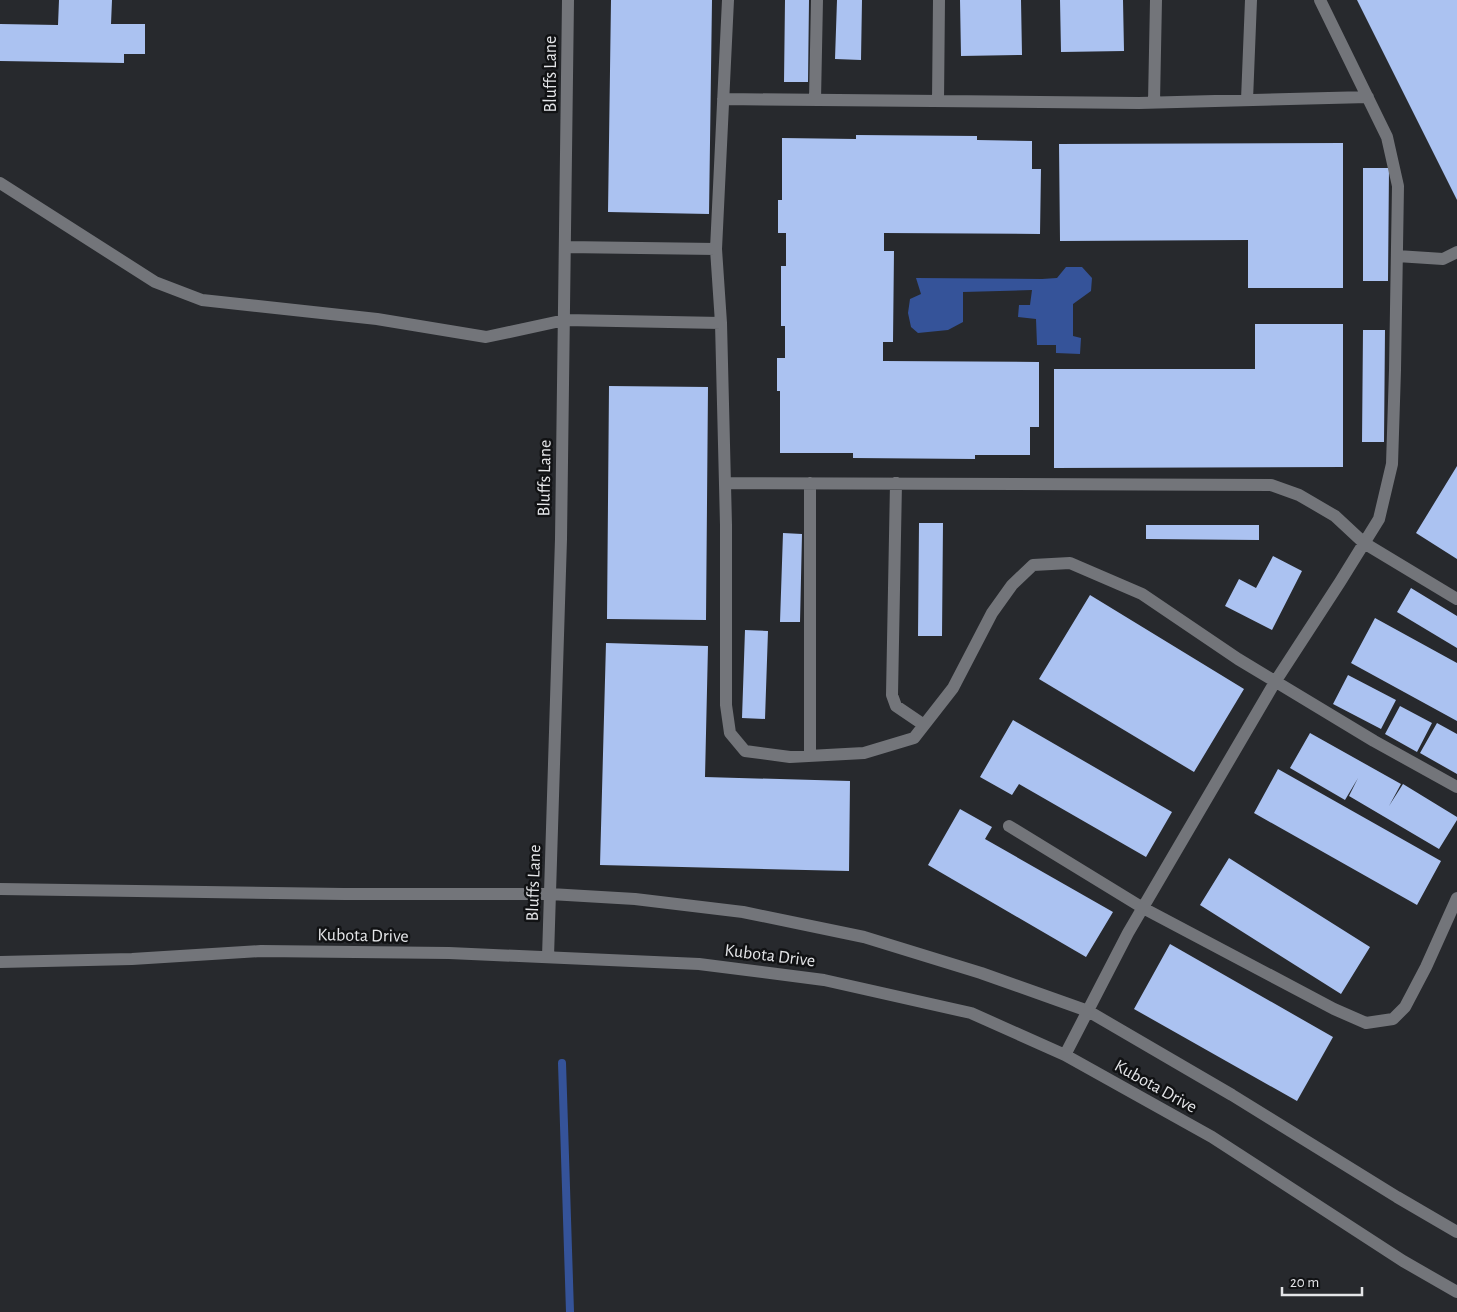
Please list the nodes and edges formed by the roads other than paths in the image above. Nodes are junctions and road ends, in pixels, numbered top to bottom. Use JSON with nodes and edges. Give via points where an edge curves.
{"nodes":[{"id":1,"x":568,"y":0,"type":"edge"},
{"id":2,"x":728,"y":0,"type":"edge"},
{"id":3,"x":817,"y":0,"type":"edge"},
{"id":4,"x":938,"y":0,"type":"edge"},
{"id":5,"x":1156,"y":0,"type":"edge"},
{"id":6,"x":1251,"y":0,"type":"edge"},
{"id":7,"x":1320,"y":0,"type":"edge"},
{"id":8,"x":1368,"y":97,"type":"junction"},
{"id":9,"x":723,"y":99,"type":"junction"},
{"id":10,"x":815,"y":100,"type":"junction"},
{"id":11,"x":1247,"y":100,"type":"junction"},
{"id":12,"x":938,"y":101,"type":"junction"},
{"id":13,"x":1154,"y":102,"type":"junction"},
{"id":14,"x":0,"y":184,"type":"edge"},
{"id":15,"x":565,"y":247,"type":"junction"},
{"id":16,"x":716,"y":249,"type":"junction"},
{"id":17,"x":1457,"y":252,"type":"edge"},
{"id":18,"x":1397,"y":256,"type":"junction"},
{"id":19,"x":564,"y":320,"type":"junction"},
{"id":20,"x":721,"y":323,"type":"junction"},
{"id":21,"x":725,"y":483,"type":"junction"},
{"id":22,"x":810,"y":483,"type":"junction"},
{"id":23,"x":896,"y":483,"type":"junction"},
{"id":24,"x":1364,"y":543,"type":"junction"},
{"id":25,"x":1457,"y":599,"type":"edge"},
{"id":26,"x":1275,"y":682,"type":"junction"},
{"id":27,"x":924,"y":725,"type":"junction"},
{"id":28,"x":810,"y":756,"type":"junction"},
{"id":29,"x":1457,"y":787,"type":"edge"},
{"id":30,"x":1009,"y":826,"type":"dead end"},
{"id":31,"x":0,"y":889,"type":"edge"},
{"id":32,"x":550,"y":894,"type":"junction"},
{"id":33,"x":1457,"y":898,"type":"edge"},
{"id":34,"x":1143,"y":908,"type":"junction"},
{"id":35,"x":548,"y":957,"type":"junction"},
{"id":36,"x":0,"y":962,"type":"edge"},
{"id":37,"x":1088,"y":1011,"type":"junction"},
{"id":38,"x":1065,"y":1055,"type":"junction"},
{"id":39,"x":1457,"y":1232,"type":"edge"},
{"id":40,"x":1457,"y":1292,"type":"edge"}],
"edges":[{"from":1,"to":15,"type":"street","name":"Bluffs Lane"},
{"from":2,"to":9,"type":"street"},
{"from":3,"to":10,"type":"street"},
{"from":4,"to":12,"type":"street"},
{"from":5,"to":13,"type":"street"},
{"from":6,"to":11,"type":"street"},
{"from":7,"to":8,"type":"street"},
{"from":8,"to":11,"type":"street"},
{"from":8,"to":18,"type":"street","via":[[1387,137],[1398,186]]},
{"from":9,"to":10,"type":"street"},
{"from":9,"to":16,"type":"street"},
{"from":10,"to":12,"type":"street"},
{"from":11,"to":13,"type":"street"},
{"from":12,"to":13,"type":"street"},
{"from":14,"to":19,"type":"street","via":[[154,282],[202,300],[377,319],[486,337]]},
{"from":15,"to":16,"type":"street"},
{"from":15,"to":19,"type":"street","name":"Bluffs Lane"},
{"from":16,"to":20,"type":"street"},
{"from":17,"to":18,"type":"street","via":[[1443,259]]},
{"from":18,"to":24,"type":"street","via":[[1392,464],[1379,519]]},
{"from":19,"to":20,"type":"street"},
{"from":19,"to":32,"type":"street","name":"Bluffs Lane","via":[[561,549]]},
{"from":20,"to":21,"type":"street"},
{"from":21,"to":22,"type":"street"},
{"from":21,"to":28,"type":"street","via":[[726,705],[730,733],[745,751],[790,757]]},
{"from":22,"to":23,"type":"street"},
{"from":22,"to":28,"type":"street"},
{"from":23,"to":24,"type":"street","via":[[1272,485],[1299,495],[1335,516]]},
{"from":23,"to":27,"type":"street","via":[[892,696],[896,706]]},
{"from":24,"to":25,"type":"street"},
{"from":24,"to":26,"type":"street"},
{"from":26,"to":27,"type":"street","via":[[1142,594],[1070,563],[1033,565],[992,613],[953,688]]},
{"from":26,"to":29,"type":"street"},
{"from":26,"to":34,"type":"street"},
{"from":27,"to":28,"type":"street","via":[[914,738],[864,753]]},
{"from":30,"to":34,"type":"street"},
{"from":31,"to":32,"type":"street","name":"Kubota Drive"},
{"from":32,"to":35,"type":"street","name":"Bluffs Lane"},
{"from":32,"to":37,"type":"street","name":"Kubota Drive","via":[[635,899],[743,912],[864,937],[981,973]]},
{"from":33,"to":34,"type":"street","via":[[1405,1007],[1393,1019],[1366,1023]]},
{"from":34,"to":37,"type":"street"},
{"from":35,"to":36,"type":"street","name":"Kubota Drive","via":[[261,951],[132,959]]},
{"from":35,"to":38,"type":"street","name":"Kubota Drive","via":[[699,964],[824,980],[971,1013]]},
{"from":37,"to":38,"type":"street"},
{"from":37,"to":39,"type":"street","name":"Kubota Drive","via":[[1232,1094]]},
{"from":38,"to":40,"type":"street","name":"Kubota Drive","via":[[1212,1137],[1403,1261]]}]}
